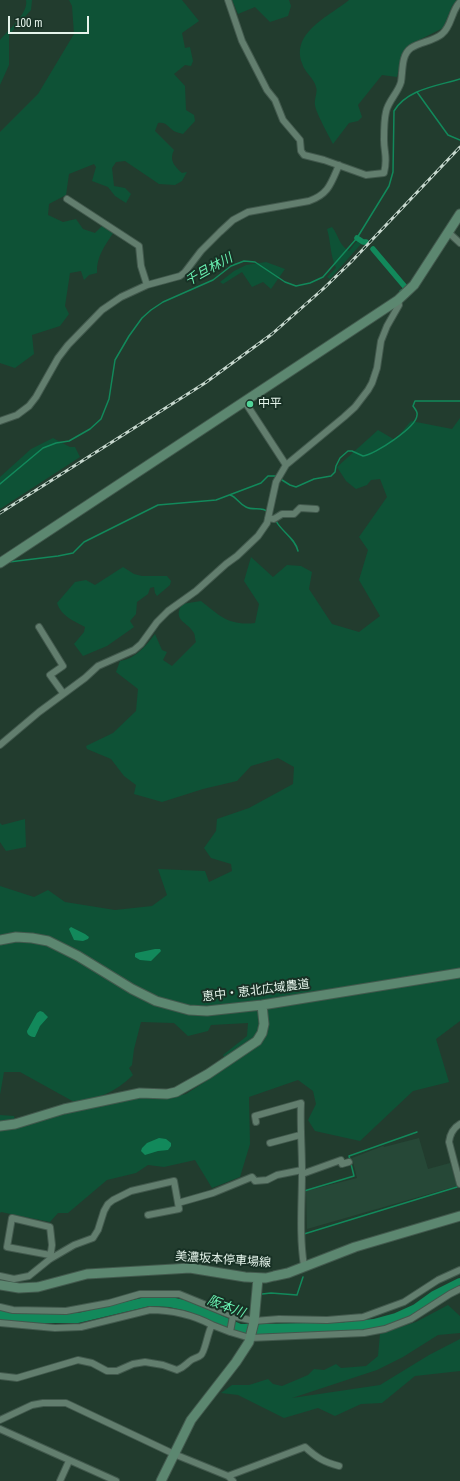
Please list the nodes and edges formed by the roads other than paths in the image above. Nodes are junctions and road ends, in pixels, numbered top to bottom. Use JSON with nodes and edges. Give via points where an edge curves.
{"nodes":[{"id":1,"x":228,"y":0,"type":"edge"},
{"id":2,"x":460,"y":2,"type":"edge"},
{"id":3,"x":339,"y":165,"type":"junction"},
{"id":4,"x":67,"y":199,"type":"dead end"},
{"id":5,"x":460,"y":214,"type":"edge"},
{"id":6,"x":448,"y":232,"type":"junction"},
{"id":7,"x":460,"y":243,"type":"edge"},
{"id":8,"x":147,"y":285,"type":"junction"},
{"id":9,"x":398,"y":300,"type":"junction"},
{"id":10,"x":245,"y":402,"type":"junction"},
{"id":11,"x":0,"y":421,"type":"edge"},
{"id":12,"x":286,"y":465,"type":"junction"},
{"id":13,"x":316,"y":509,"type":"dead end"},
{"id":14,"x":268,"y":518,"type":"junction"},
{"id":15,"x":0,"y":563,"type":"edge"},
{"id":16,"x":39,"y":627,"type":"dead end"},
{"id":17,"x":64,"y":693,"type":"junction"},
{"id":18,"x":0,"y":745,"type":"edge"},
{"id":19,"x":0,"y":940,"type":"edge"},
{"id":20,"x":460,"y":973,"type":"edge"},
{"id":21,"x":262,"y":1005,"type":"junction"},
{"id":22,"x":256,"y":1122,"type":"dead end"},
{"id":23,"x":460,"y":1124,"type":"edge"},
{"id":24,"x":0,"y":1126,"type":"edge"},
{"id":25,"x":300,"y":1135,"type":"junction"},
{"id":26,"x":270,"y":1144,"type":"dead end"},
{"id":27,"x":349,"y":1162,"type":"dead end"},
{"id":28,"x":302,"y":1172,"type":"junction"},
{"id":29,"x":460,"y":1184,"type":"edge"},
{"id":30,"x":178,"y":1203,"type":"junction"},
{"id":31,"x":148,"y":1215,"type":"dead end"},
{"id":32,"x":460,"y":1216,"type":"edge"},
{"id":33,"x":50,"y":1257,"type":"junction"},
{"id":34,"x":304,"y":1266,"type":"junction"},
{"id":35,"x":460,"y":1270,"type":"edge"},
{"id":36,"x":0,"y":1276,"type":"edge"},
{"id":37,"x":258,"y":1278,"type":"junction"},
{"id":38,"x":0,"y":1285,"type":"edge"},
{"id":39,"x":460,"y":1289,"type":"edge"},
{"id":40,"x":0,"y":1307,"type":"edge"},
{"id":41,"x":233,"y":1316,"type":"junction"},
{"id":42,"x":254,"y":1322,"type":"junction"},
{"id":43,"x":0,"y":1323,"type":"edge"},
{"id":44,"x":212,"y":1325,"type":"junction"},
{"id":45,"x":230,"y":1332,"type":"junction"},
{"id":46,"x":251,"y":1337,"type":"junction"},
{"id":47,"x":0,"y":1376,"type":"edge"},
{"id":48,"x":0,"y":1420,"type":"edge"},
{"id":49,"x":0,"y":1429,"type":"edge"},
{"id":50,"x":174,"y":1454,"type":"junction"},
{"id":51,"x":69,"y":1461,"type":"junction"},
{"id":52,"x":339,"y":1466,"type":"dead end"},
{"id":53,"x":231,"y":1478,"type":"edge"},
{"id":54,"x":60,"y":1481,"type":"edge"},
{"id":55,"x":116,"y":1481,"type":"edge"},
{"id":56,"x":161,"y":1481,"type":"edge"}],
"edges":[{"from":1,"to":3,"type":"street","via":[[242,41],[267,90],[275,100],[283,120],[300,140],[304,156]]},
{"from":2,"to":3,"type":"street","via":[[442,34],[411,48],[405,56],[400,83],[386,112],[384,173],[366,175]]},
{"from":3,"to":8,"type":"street","via":[[329,187],[318,198],[248,212],[240,216],[201,251],[180,276]]},
{"from":4,"to":8,"type":"street","via":[[139,246],[141,266]]},
{"from":5,"to":6,"type":"street"},
{"from":6,"to":7,"type":"street"},
{"from":6,"to":9,"type":"street","via":[[414,285]]},
{"from":8,"to":11,"type":"street","via":[[121,297],[102,310],[58,358],[29,406],[16,415]]},
{"from":9,"to":10,"type":"street"},
{"from":9,"to":12,"type":"street","via":[[399,305],[381,341],[377,368],[368,390],[355,407]]},
{"from":10,"to":12,"type":"street"},
{"from":10,"to":15,"type":"street"},
{"from":12,"to":14,"type":"street","via":[[276,482]]},
{"from":13,"to":14,"type":"street","via":[[300,508],[294,514]]},
{"from":14,"to":17,"type":"street","via":[[264,528],[247,548],[168,611],[141,644],[134,650],[98,666]]},
{"from":16,"to":17,"type":"street","via":[[63,666],[50,675]]},
{"from":17,"to":18,"type":"street"},
{"from":19,"to":21,"type":"street","name":"恵中・恵北広域農道","via":[[32,938],[57,944],[132,989],[166,1005],[207,1011]]},
{"from":20,"to":21,"type":"street","name":"恵中・恵北広域農道"},
{"from":21,"to":24,"type":"street","via":[[264,1024],[257,1041],[176,1092],[140,1093]]},
{"from":22,"to":25,"type":"street","via":[[255,1116],[301,1103]]},
{"from":23,"to":29,"type":"street","via":[[454,1129],[449,1142]]},
{"from":25,"to":26,"type":"street"},
{"from":25,"to":28,"type":"street"},
{"from":27,"to":28,"type":"street","via":[[342,1164],[341,1160]]},
{"from":28,"to":30,"type":"street","via":[[277,1175],[255,1182],[252,1177],[213,1193]]},
{"from":28,"to":34,"type":"street","via":[[300,1212]]},
{"from":30,"to":31,"type":"street","via":[[179,1209]]},
{"from":30,"to":33,"type":"street","via":[[174,1181],[120,1195],[108,1204],[93,1238]]},
{"from":32,"to":34,"type":"street","name":"美濃坂本停車場線","via":[[377,1240]]},
{"from":33,"to":33,"type":"street","via":[[50,1227],[12,1218],[7,1247]]},
{"from":33,"to":36,"type":"street","via":[[29,1276],[14,1279]]},
{"from":34,"to":37,"type":"street","name":"美濃坂本停車場線","via":[[280,1275]]},
{"from":35,"to":42,"type":"street","via":[[438,1280],[404,1302],[363,1317],[327,1320],[279,1318]]},
{"from":37,"to":38,"type":"street","name":"美濃坂本停車場線","via":[[174,1268],[101,1272],[19,1288]]},
{"from":37,"to":42,"type":"street"},
{"from":39,"to":46,"type":"street","via":[[411,1319],[364,1334]]},
{"from":40,"to":41,"type":"street","via":[[13,1310],[66,1311],[140,1294],[179,1294]]},
{"from":41,"to":42,"type":"street"},
{"from":41,"to":45,"type":"street"},
{"from":42,"to":46,"type":"street"},
{"from":43,"to":44,"type":"street","via":[[55,1328],[81,1327],[150,1310],[161,1310],[188,1315]]},
{"from":44,"to":45,"type":"street"},
{"from":44,"to":47,"type":"street","via":[[204,1352],[177,1370],[145,1362],[112,1372],[78,1360],[17,1378]]},
{"from":45,"to":46,"type":"street"},
{"from":46,"to":50,"type":"street","via":[[245,1350],[191,1420]]},
{"from":48,"to":50,"type":"street","via":[[32,1405],[66,1403]]},
{"from":49,"to":51,"type":"street"},
{"from":50,"to":53,"type":"street"},
{"from":50,"to":56,"type":"street"},
{"from":51,"to":54,"type":"street"},
{"from":51,"to":55,"type":"street"},
{"from":52,"to":53,"type":"street","via":[[324,1462],[306,1447]]}]}
